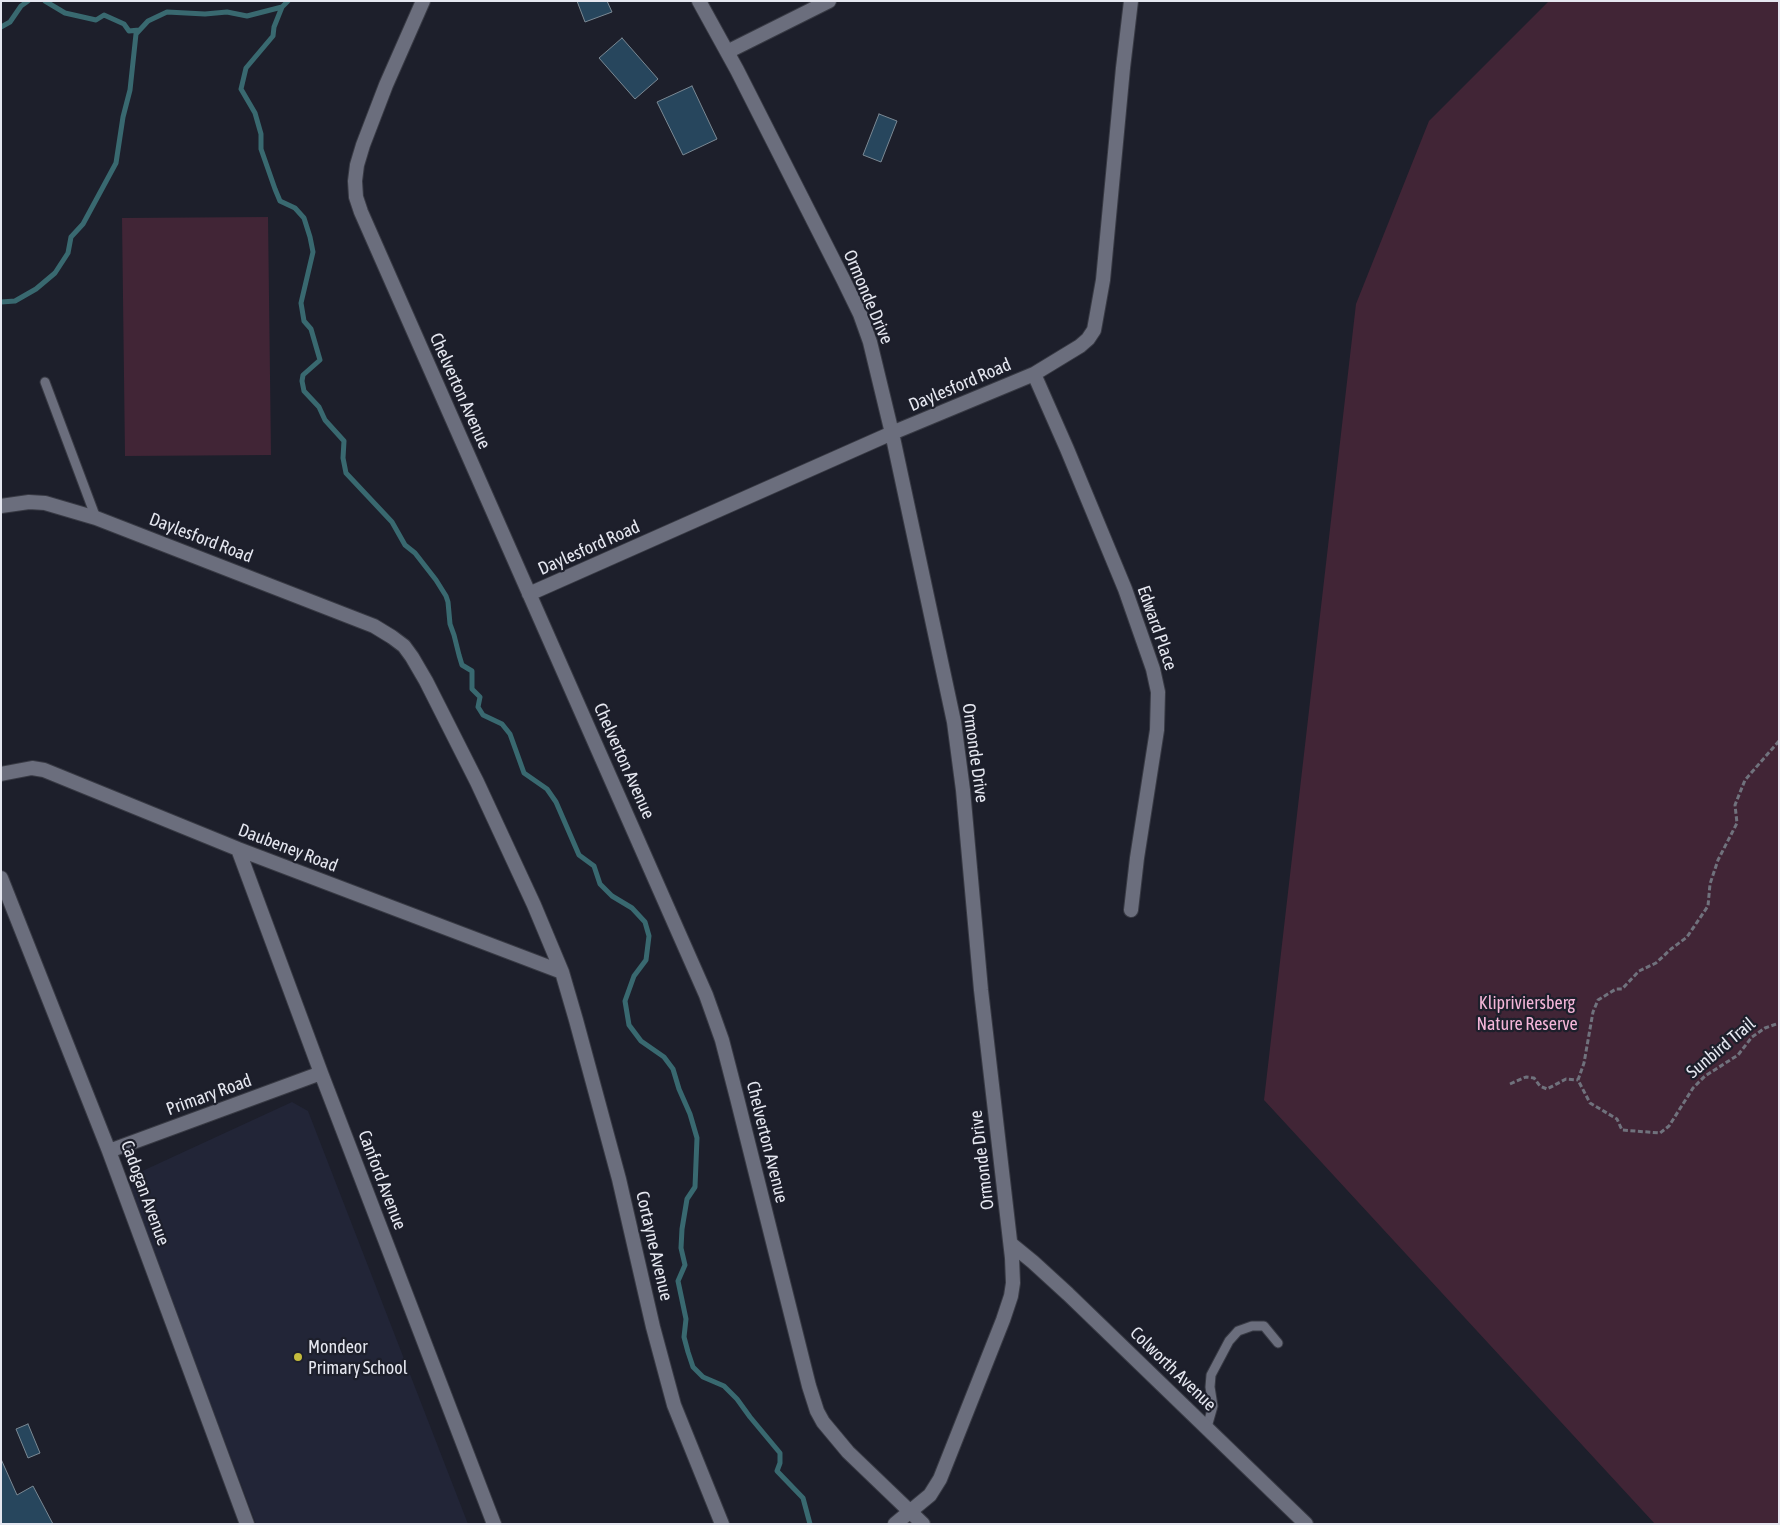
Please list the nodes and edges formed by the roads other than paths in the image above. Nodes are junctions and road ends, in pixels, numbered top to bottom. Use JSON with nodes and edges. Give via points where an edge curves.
{"nodes":[{"id":1,"x":423,"y":1,"type":"edge"},
{"id":2,"x":699,"y":1,"type":"edge"},
{"id":3,"x":828,"y":1,"type":"edge"},
{"id":4,"x":1131,"y":1,"type":"edge"},
{"id":5,"x":727,"y":52,"type":"junction"},
{"id":6,"x":1034,"y":374,"type":"junction"},
{"id":7,"x":45,"y":382,"type":"dead end"},
{"id":8,"x":892,"y":433,"type":"junction"},
{"id":9,"x":1,"y":506,"type":"edge"},
{"id":10,"x":96,"y":518,"type":"junction"},
{"id":11,"x":529,"y":594,"type":"junction"},
{"id":12,"x":1,"y":774,"type":"edge"},
{"id":13,"x":238,"y":849,"type":"junction"},
{"id":14,"x":1,"y":878,"type":"edge"},
{"id":15,"x":1131,"y":910,"type":"dead end"},
{"id":16,"x":562,"y":972,"type":"junction"},
{"id":17,"x":321,"y":1073,"type":"junction"},
{"id":18,"x":109,"y":1151,"type":"junction"},
{"id":19,"x":1010,"y":1244,"type":"junction"},
{"id":20,"x":1278,"y":1343,"type":"dead end"},
{"id":21,"x":1207,"y":1427,"type":"junction"},
{"id":22,"x":911,"y":1512,"type":"junction"},
{"id":23,"x":247,"y":1524,"type":"edge"},
{"id":24,"x":494,"y":1524,"type":"edge"},
{"id":25,"x":722,"y":1524,"type":"edge"},
{"id":26,"x":895,"y":1524,"type":"edge"},
{"id":27,"x":923,"y":1524,"type":"edge"},
{"id":28,"x":1306,"y":1524,"type":"edge"}],
"edges":[{"from":1,"to":11,"type":"street","name":"Chelverton Avenue","via":[[363,145],[357,165],[356,197]]},
{"from":2,"to":5,"type":"street","name":"Ormonde Drive"},
{"from":3,"to":5,"type":"street"},
{"from":4,"to":6,"type":"street","name":"Daylesford Road","via":[[1103,280],[1094,330],[1080,346]]},
{"from":5,"to":8,"type":"street","name":"Ormonde Drive","via":[[860,314]]},
{"from":6,"to":8,"type":"street","name":"Daylesford Road"},
{"from":6,"to":15,"type":"street","name":"Edward Place","via":[[1125,589],[1158,692],[1157,730]]},
{"from":7,"to":10,"type":"lane"},
{"from":8,"to":11,"type":"street","name":"Daylesford Road"},
{"from":8,"to":19,"type":"street","name":"Ormonde Drive","via":[[954,722]]},
{"from":9,"to":10,"type":"street","name":"Daylesford Road","via":[[45,503]]},
{"from":10,"to":16,"type":"street","name":"Daylesford Road","via":[[374,626],[404,646],[419,668],[477,782]]},
{"from":11,"to":22,"type":"street","name":"Chelverton Avenue","via":[[689,954],[722,1040],[817,1411],[848,1452]]},
{"from":12,"to":13,"type":"street","name":"Daubeney Road","via":[[32,768],[44,770]]},
{"from":13,"to":16,"type":"street","name":"Daubeney Road"},
{"from":13,"to":17,"type":"street","name":"Canford Avenue"},
{"from":14,"to":18,"type":"street","name":"Cadogan Avenue"},
{"from":16,"to":25,"type":"street","name":"Cortayne Avenue","via":[[619,1180],[674,1405]]},
{"from":17,"to":18,"type":"street","name":"Primary Road"},
{"from":17,"to":24,"type":"street","name":"Canford Avenue"},
{"from":18,"to":23,"type":"street","name":"Cadogan Avenue"},
{"from":19,"to":21,"type":"street","name":"Colworth Avenue","via":[[1056,1283]]},
{"from":19,"to":22,"type":"street","name":"Ormonde Drive","via":[[1013,1283],[1003,1320],[940,1479],[930,1495]]},
{"from":20,"to":21,"type":"lane","via":[[1264,1326],[1238,1331],[1229,1341],[1211,1375],[1213,1406]]},
{"from":21,"to":28,"type":"street","name":"Colworth Avenue"},
{"from":22,"to":26,"type":"street","name":"Ormonde Drive"},
{"from":22,"to":27,"type":"street","name":"Chelverton Avenue"}]}
